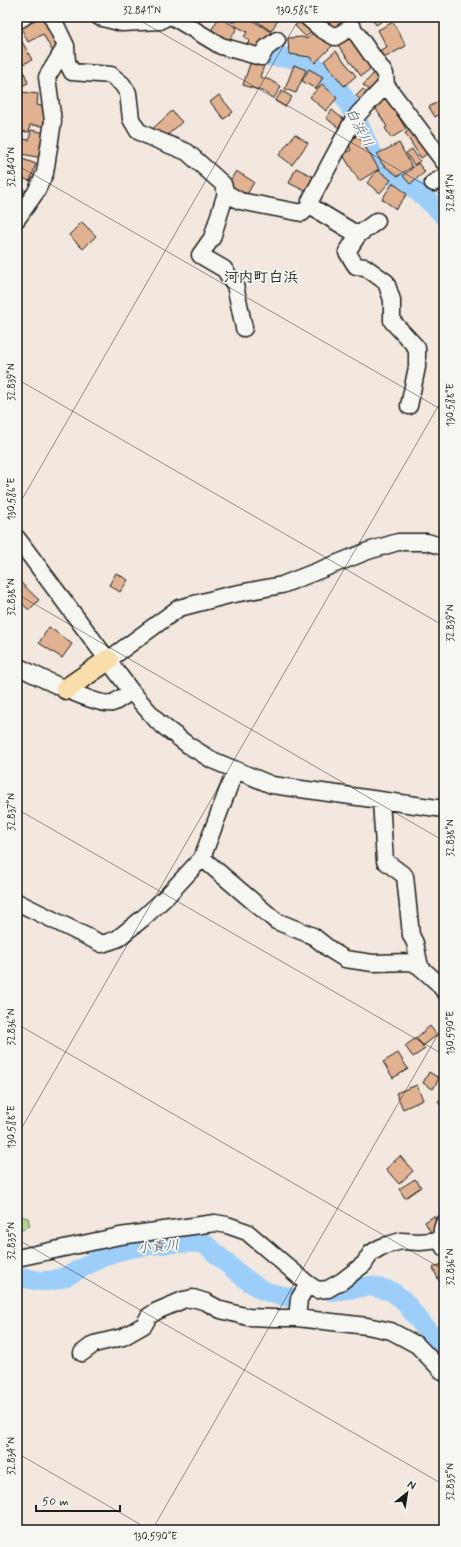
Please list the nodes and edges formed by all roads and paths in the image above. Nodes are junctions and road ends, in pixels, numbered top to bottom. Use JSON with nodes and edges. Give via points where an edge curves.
{"nodes":[{"id":1,"x":24,"y":17,"type":"edge"},
{"id":2,"x":52,"y":17,"type":"edge"},
{"id":3,"x":99,"y":17,"type":"edge"},
{"id":4,"x":166,"y":17,"type":"edge"},
{"id":5,"x":172,"y":17,"type":"edge"},
{"id":6,"x":307,"y":17,"type":"edge"},
{"id":7,"x":17,"y":21,"type":"edge"},
{"id":8,"x":277,"y":40,"type":"dead end"},
{"id":9,"x":66,"y":46,"type":"junction"},
{"id":10,"x":386,"y":85,"type":"junction"},
{"id":11,"x":444,"y":162,"type":"edge"},
{"id":12,"x":226,"y":193,"type":"junction"},
{"id":13,"x":310,"y":206,"type":"junction"},
{"id":14,"x":17,"y":219,"type":"edge"},
{"id":15,"x":377,"y":221,"type":"dead end"},
{"id":16,"x":358,"y":235,"type":"junction"},
{"id":17,"x":244,"y":328,"type":"dead end"},
{"id":18,"x":409,"y":406,"type":"dead end"},
{"id":19,"x":17,"y":538,"type":"edge"},
{"id":20,"x":444,"y":548,"type":"edge"},
{"id":21,"x":108,"y":660,"type":"junction"},
{"id":22,"x":17,"y":666,"type":"edge"},
{"id":23,"x":66,"y":689,"type":"junction"},
{"id":24,"x":131,"y":691,"type":"junction"},
{"id":25,"x":235,"y":771,"type":"junction"},
{"id":26,"x":381,"y":801,"type":"junction"},
{"id":27,"x":444,"y":809,"type":"edge"},
{"id":28,"x":202,"y":858,"type":"junction"},
{"id":29,"x":17,"y":902,"type":"edge"},
{"id":30,"x":420,"y":967,"type":"junction"},
{"id":31,"x":444,"y":991,"type":"edge"},
{"id":32,"x":444,"y":1223,"type":"edge"},
{"id":33,"x":443,"y":1244,"type":"edge"},
{"id":34,"x":17,"y":1258,"type":"edge"},
{"id":35,"x":308,"y":1284,"type":"junction"},
{"id":36,"x":297,"y":1318,"type":"junction"},
{"id":37,"x":82,"y":1354,"type":"dead end"},
{"id":38,"x":444,"y":1373,"type":"edge"}],
"edges":[{"from":1,"to":7,"type":"street"},
{"from":2,"to":9,"type":"street"},
{"from":3,"to":4,"type":"street","via":[[122,23],[160,21]]},
{"from":5,"to":8,"type":"street","via":[[221,46],[261,57],[266,48]]},
{"from":6,"to":10,"type":"street","via":[[335,37],[352,27],[385,74]]},
{"from":9,"to":12,"type":"street","via":[[67,62],[72,72],[111,75],[128,93],[132,119],[138,131],[187,152],[224,184]]},
{"from":9,"to":14,"type":"street","via":[[47,77],[53,121],[45,173],[36,192]]},
{"from":10,"to":11,"type":"street"},
{"from":10,"to":13,"type":"street","via":[[356,117],[310,201]]},
{"from":12,"to":13,"type":"street","via":[[240,201],[302,213]]},
{"from":12,"to":17,"type":"street","via":[[212,238],[200,255],[224,269],[235,285]]},
{"from":13,"to":16,"type":"street"},
{"from":15,"to":16,"type":"street"},
{"from":16,"to":18,"type":"street","via":[[347,252],[356,266],[365,267],[386,282],[392,300],[392,320],[417,348],[417,367]]},
{"from":19,"to":21,"type":"street"},
{"from":20,"to":21,"type":"street","via":[[427,542],[398,542],[282,585],[178,608]]},
{"from":21,"to":23,"type":"main road"},
{"from":21,"to":24,"type":"street"},
{"from":22,"to":23,"type":"street"},
{"from":23,"to":24,"type":"street","via":[[103,703],[112,703]]},
{"from":24,"to":25,"type":"street","via":[[158,722],[188,746]]},
{"from":25,"to":26,"type":"street","via":[[272,785]]},
{"from":25,"to":28,"type":"street"},
{"from":26,"to":27,"type":"street"},
{"from":26,"to":30,"type":"street","via":[[385,861],[405,876],[411,936]]},
{"from":28,"to":29,"type":"street","via":[[142,919],[117,939],[102,944]]},
{"from":28,"to":30,"type":"street","via":[[276,921],[313,936],[345,959],[373,963],[412,962]]},
{"from":30,"to":31,"type":"street"},
{"from":32,"to":33,"type":"street"},
{"from":33,"to":35,"type":"street","via":[[401,1241],[371,1253],[364,1264],[328,1289],[317,1290]]},
{"from":34,"to":35,"type":"street","via":[[120,1236],[215,1224],[227,1225],[247,1232]]},
{"from":35,"to":36,"type":"street","via":[[299,1299]]},
{"from":36,"to":37,"type":"street","via":[[248,1317],[221,1310],[193,1298],[157,1311],[149,1316],[144,1325],[123,1336],[94,1344]]},
{"from":36,"to":38,"type":"street","via":[[391,1331],[417,1345]]}]}
